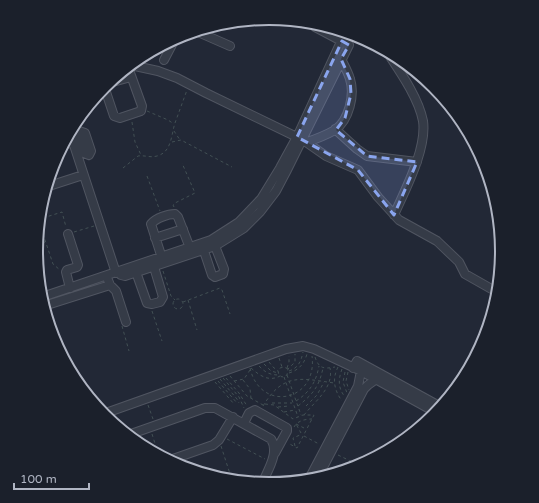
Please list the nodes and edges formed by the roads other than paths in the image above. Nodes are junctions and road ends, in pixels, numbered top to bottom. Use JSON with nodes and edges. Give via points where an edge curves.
{"nodes":[{"id":1,"x":205,"y":35,"type":"edge"},
{"id":2,"x":343,"y":37,"type":"edge"},
{"id":3,"x":230,"y":46,"type":"dead end"},
{"id":4,"x":171,"y":47,"type":"edge"},
{"id":5,"x":341,"y":59,"type":"junction"},
{"id":6,"x":164,"y":60,"type":"dead end"},
{"id":7,"x":394,"y":63,"type":"edge"},
{"id":8,"x":139,"y":67,"type":"edge"},
{"id":9,"x":130,"y":73,"type":"edge"},
{"id":10,"x":107,"y":94,"type":"edge"},
{"id":11,"x":335,"y":129,"type":"junction"},
{"id":12,"x":302,"y":140,"type":"junction"},
{"id":13,"x":72,"y":141,"type":"edge"},
{"id":14,"x":416,"y":162,"type":"junction"},
{"id":15,"x":83,"y":175,"type":"junction"},
{"id":16,"x":53,"y":185,"type":"edge"},
{"id":17,"x":394,"y":215,"type":"junction"},
{"id":18,"x":183,"y":229,"type":"junction"},
{"id":19,"x":68,"y":234,"type":"road end"},
{"id":20,"x":155,"y":238,"type":"junction"},
{"id":21,"x":215,"y":246,"type":"junction"},
{"id":22,"x":190,"y":248,"type":"junction"},
{"id":23,"x":204,"y":251,"type":"junction"},
{"id":24,"x":159,"y":263,"type":"junction"},
{"id":25,"x":118,"y":272,"type":"junction"},
{"id":26,"x":136,"y":272,"type":"junction"},
{"id":27,"x":108,"y":275,"type":"junction"},
{"id":28,"x":110,"y":285,"type":"junction"},
{"id":29,"x":70,"y":288,"type":"junction"},
{"id":30,"x":493,"y":290,"type":"edge"},
{"id":31,"x":47,"y":295,"type":"edge"},
{"id":32,"x":49,"y":304,"type":"edge"},
{"id":33,"x":125,"y":324,"type":"road end"},
{"id":34,"x":357,"y":367,"type":"junction"},
{"id":35,"x":375,"y":380,"type":"junction"},
{"id":36,"x":361,"y":388,"type":"junction"},
{"id":37,"x":436,"y":405,"type":"edge"},
{"id":38,"x":432,"y":410,"type":"edge"},
{"id":39,"x":109,"y":412,"type":"edge"},
{"id":40,"x":233,"y":417,"type":"junction"},
{"id":41,"x":244,"y":423,"type":"junction"},
{"id":42,"x":135,"y":433,"type":"edge"},
{"id":43,"x":328,"y":449,"type":"junction"},
{"id":44,"x":274,"y":454,"type":"junction"},
{"id":45,"x":176,"y":458,"type":"edge"},
{"id":46,"x":320,"y":472,"type":"edge"},
{"id":47,"x":312,"y":474,"type":"edge"},
{"id":48,"x":264,"y":478,"type":"edge"}],
"edges":[{"from":1,"to":3,"type":"street"},
{"from":2,"to":5,"type":"street","via":[[349,45]]},
{"from":2,"to":12,"type":"street"},
{"from":4,"to":6,"type":"street"},
{"from":5,"to":11,"type":"street","via":[[350,79],[352,94],[345,118]]},
{"from":5,"to":12,"type":"street"},
{"from":7,"to":14,"type":"street","via":[[402,73],[423,120],[423,137]]},
{"from":8,"to":12,"type":"street","via":[[168,74]]},
{"from":9,"to":10,"type":"street","via":[[142,110],[139,113],[120,118],[114,116]]},
{"from":11,"to":12,"type":"street"},
{"from":11,"to":14,"type":"street","via":[[367,156]]},
{"from":12,"to":17,"type":"street","via":[[326,156],[358,170]]},
{"from":12,"to":21,"type":"street","via":[[276,191],[260,212],[244,228]]},
{"from":12,"to":22,"type":"street","via":[[254,208],[221,235]]},
{"from":13,"to":15,"type":"street"},
{"from":14,"to":17,"type":"street"},
{"from":15,"to":16,"type":"street"},
{"from":15,"to":25,"type":"street"},
{"from":17,"to":30,"type":"street","via":[[405,224],[437,241],[459,262],[462,271]]},
{"from":18,"to":20,"type":"street"},
{"from":18,"to":20,"type":"street","via":[[177,215],[173,214],[151,224]]},
{"from":18,"to":22,"type":"street"},
{"from":19,"to":29,"type":"street","via":[[78,266],[67,270]]},
{"from":20,"to":24,"type":"street"},
{"from":21,"to":23,"type":"street"},
{"from":21,"to":23,"type":"street","via":[[224,270],[223,274],[215,277],[212,275]]},
{"from":22,"to":24,"type":"street"},
{"from":23,"to":24,"type":"street"},
{"from":24,"to":25,"type":"street"},
{"from":24,"to":26,"type":"street"},
{"from":24,"to":26,"type":"street","via":[[163,297],[160,302],[146,302]]},
{"from":25,"to":26,"type":"street","via":[[124,276]]},
{"from":25,"to":27,"type":"street"},
{"from":27,"to":28,"type":"street"},
{"from":27,"to":29,"type":"street"},
{"from":28,"to":32,"type":"street"},
{"from":28,"to":33,"type":"street","via":[[115,290]]},
{"from":29,"to":31,"type":"street"},
{"from":34,"to":35,"type":"street"},
{"from":34,"to":36,"type":"street"},
{"from":34,"to":37,"type":"street"},
{"from":34,"to":39,"type":"street","via":[[308,349],[290,348]]},
{"from":35,"to":36,"type":"street"},
{"from":35,"to":38,"type":"street"},
{"from":36,"to":43,"type":"street"},
{"from":36,"to":43,"type":"street","via":[[351,400]]},
{"from":40,"to":41,"type":"street"},
{"from":40,"to":42,"type":"street","via":[[208,407]]},
{"from":40,"to":45,"type":"street","via":[[221,438],[209,447]]},
{"from":41,"to":44,"type":"street","via":[[271,439]]},
{"from":41,"to":44,"type":"street","via":[[251,411],[262,407],[287,428]]},
{"from":43,"to":46,"type":"street"},
{"from":43,"to":47,"type":"street"},
{"from":44,"to":48,"type":"street"}]}
